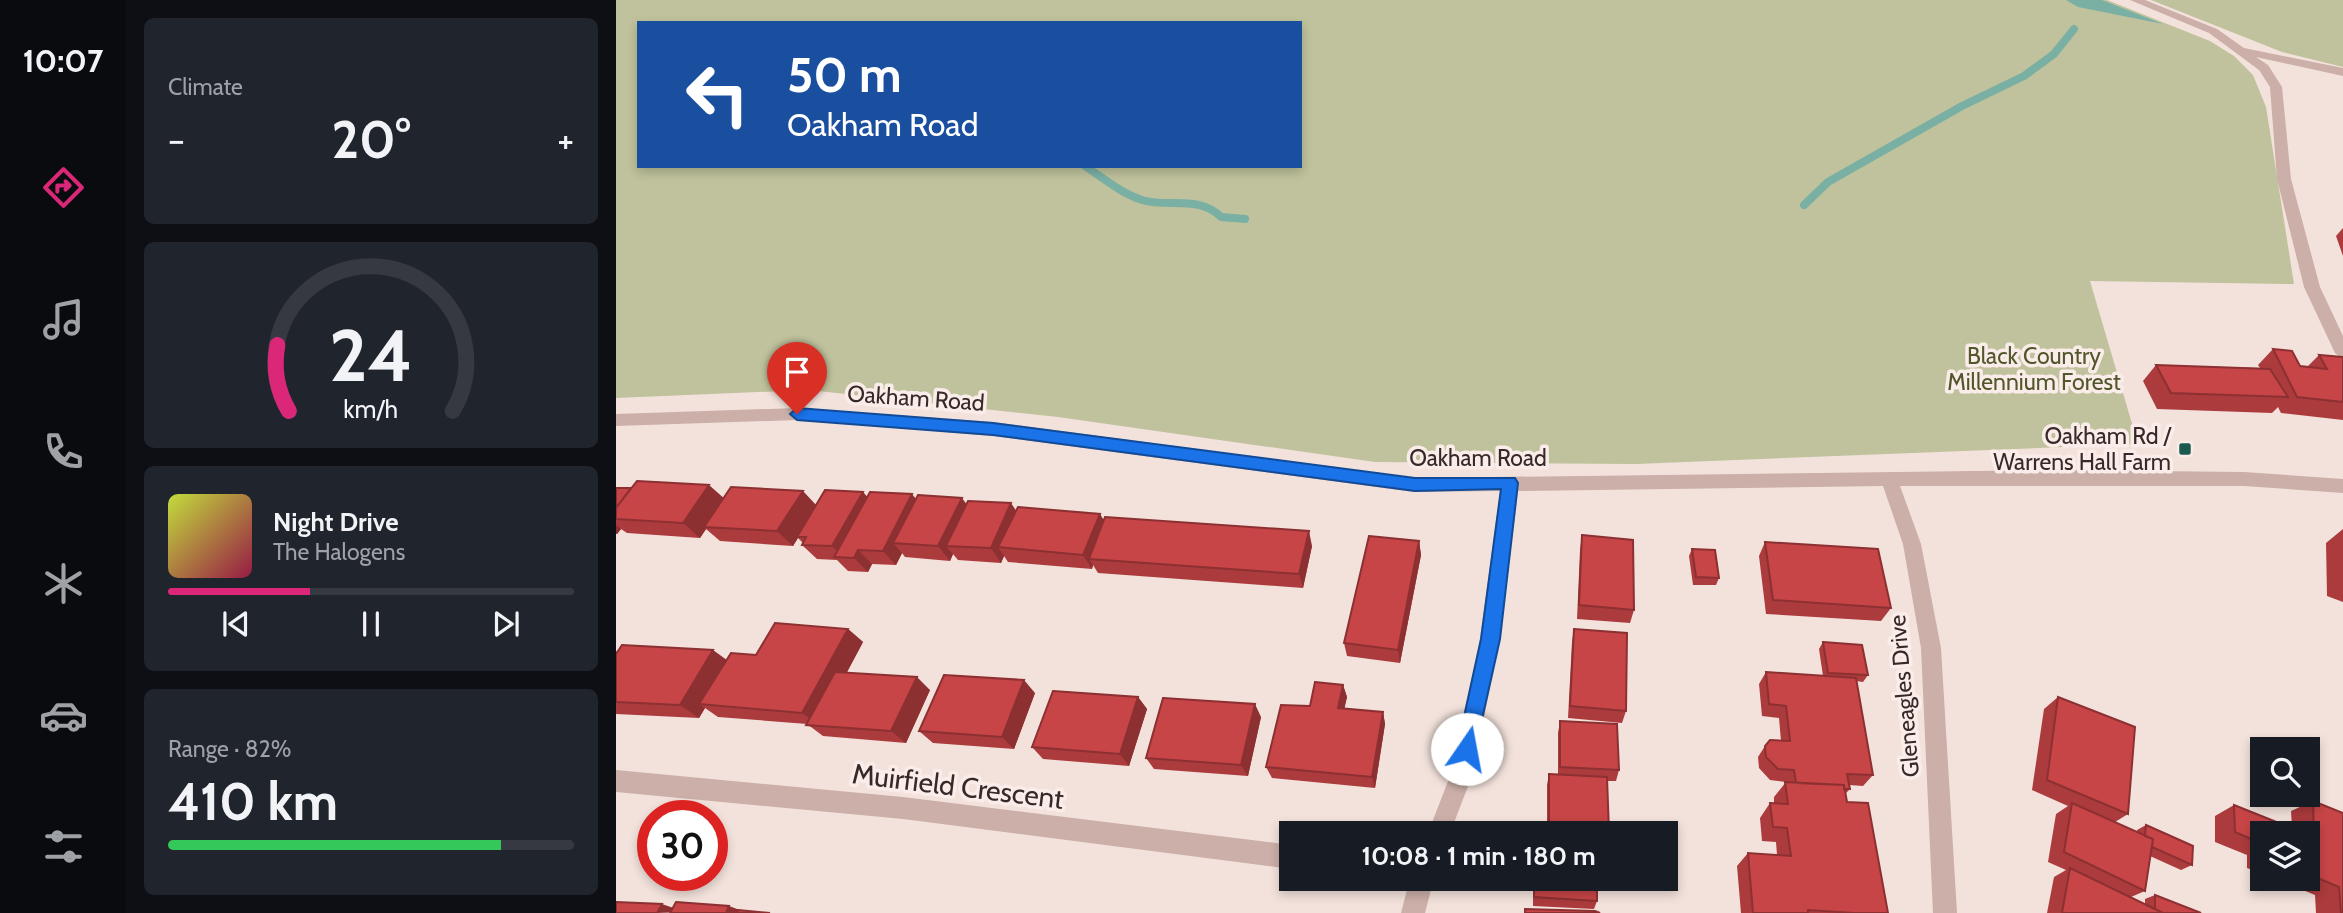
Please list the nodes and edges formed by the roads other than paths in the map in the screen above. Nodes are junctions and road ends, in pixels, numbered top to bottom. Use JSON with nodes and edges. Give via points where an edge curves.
{"nodes":[{"id":1,"x":2135,"y":0,"type":"edge"},
{"id":2,"x":2243,"y":50,"type":"junction"},
{"id":3,"x":2343,"y":72,"type":"edge"},
{"id":4,"x":2343,"y":353,"type":"edge"},
{"id":5,"x":616,"y":420,"type":"edge"},
{"id":6,"x":1889,"y":479,"type":"junction"},
{"id":7,"x":1510,"y":483,"type":"junction"},
{"id":8,"x":2343,"y":486,"type":"edge"},
{"id":9,"x":616,"y":781,"type":"edge"},
{"id":10,"x":1444,"y":821,"type":"edge"},
{"id":11,"x":1279,"y":855,"type":"edge"},
{"id":12,"x":1419,"y":891,"type":"edge"},
{"id":13,"x":1413,"y":913,"type":"edge"},
{"id":14,"x":1945,"y":913,"type":"edge"}],
"edges":[{"from":1,"to":2,"type":"street","via":[[2213,31]]},
{"from":2,"to":3,"type":"street"},
{"from":2,"to":4,"type":"street","via":[[2264,68],[2276,87],[2284,179],[2312,287]]},
{"from":5,"to":7,"type":"street","name":"Oakham Road","via":[[797,414],[993,429],[1415,485]]},
{"from":6,"to":7,"type":"street","name":"Oakham Road"},
{"from":6,"to":8,"type":"street","name":"Oakham Road","via":[[2244,479]]},
{"from":6,"to":14,"type":"street","name":"Gleneagles Drive","via":[[1912,544],[1931,648]]},
{"from":7,"to":10,"type":"street","via":[[1490,639],[1461,776]]},
{"from":9,"to":11,"type":"street","name":"Muirfield Crescent","via":[[903,808]]},
{"from":12,"to":13,"type":"street"}]}
